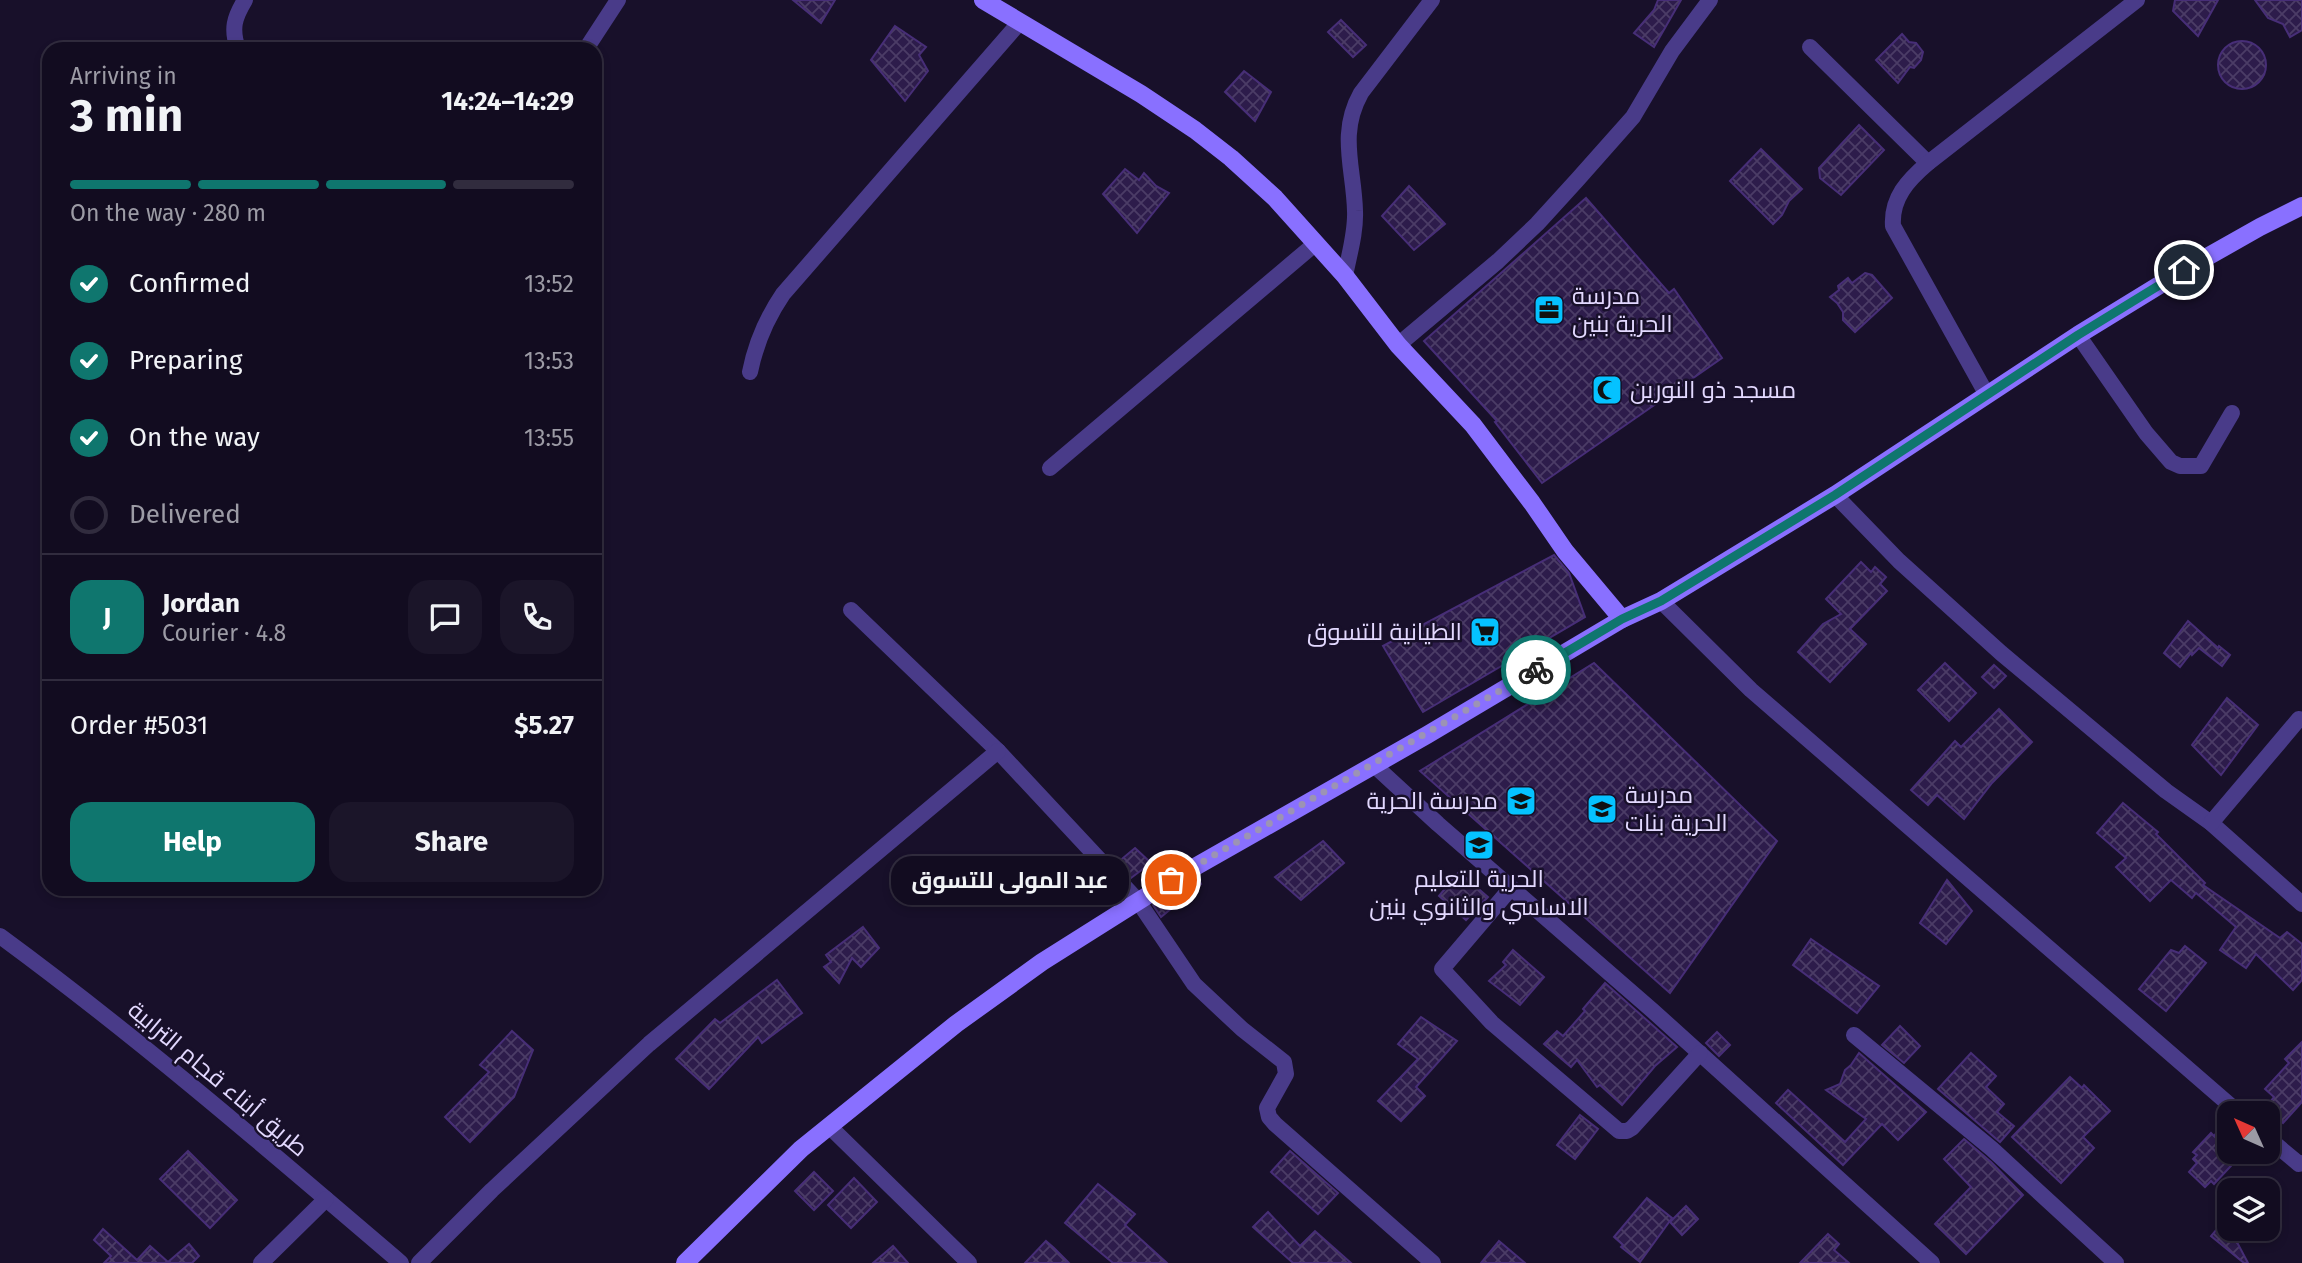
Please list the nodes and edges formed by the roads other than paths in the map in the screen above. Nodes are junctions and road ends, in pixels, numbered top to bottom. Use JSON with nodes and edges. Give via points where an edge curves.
{"nodes":[{"id":1,"x":245,"y":0,"type":"edge"},
{"id":2,"x":618,"y":0,"type":"edge"},
{"id":3,"x":983,"y":0,"type":"edge"},
{"id":4,"x":1432,"y":0,"type":"edge"},
{"id":5,"x":1710,"y":0,"type":"edge"},
{"id":6,"x":2137,"y":0,"type":"edge"},
{"id":7,"x":1020,"y":22,"type":"junction"},
{"id":8,"x":235,"y":42,"type":"edge"},
{"id":9,"x":591,"y":42,"type":"edge"},
{"id":10,"x":1810,"y":47,"type":"dead end"},
{"id":11,"x":1928,"y":163,"type":"junction"},
{"id":12,"x":2302,"y":206,"type":"edge"},
{"id":13,"x":1316,"y":243,"type":"junction"},
{"id":14,"x":1345,"y":276,"type":"junction"},
{"id":15,"x":2078,"y":335,"type":"junction"},
{"id":16,"x":1398,"y":345,"type":"junction"},
{"id":17,"x":750,"y":372,"type":"dead end"},
{"id":18,"x":1987,"y":395,"type":"junction"},
{"id":19,"x":2232,"y":414,"type":"dead end"},
{"id":20,"x":1050,"y":468,"type":"dead end"},
{"id":21,"x":1835,"y":495,"type":"junction"},
{"id":22,"x":1661,"y":601,"type":"junction"},
{"id":23,"x":851,"y":610,"type":"dead end"},
{"id":24,"x":1622,"y":619,"type":"junction"},
{"id":25,"x":2299,"y":719,"type":"dead end"},
{"id":26,"x":998,"y":751,"type":"junction"},
{"id":27,"x":1374,"y":765,"type":"junction"},
{"id":28,"x":2211,"y":823,"type":"junction"},
{"id":29,"x":1511,"y":888,"type":"junction"},
{"id":30,"x":1138,"y":901,"type":"junction"},
{"id":31,"x":2302,"y":904,"type":"edge"},
{"id":32,"x":0,"y":936,"type":"edge"},
{"id":33,"x":1854,"y":1035,"type":"dead end"},
{"id":34,"x":1700,"y":1054,"type":"junction"},
{"id":35,"x":2225,"y":1101,"type":"edge"},
{"id":36,"x":829,"y":1126,"type":"junction"},
{"id":37,"x":2280,"y":1149,"type":"edge"},
{"id":38,"x":2302,"y":1163,"type":"edge"},
{"id":39,"x":326,"y":1199,"type":"junction"},
{"id":40,"x":261,"y":1263,"type":"edge"},
{"id":41,"x":401,"y":1263,"type":"edge"},
{"id":42,"x":419,"y":1263,"type":"edge"},
{"id":43,"x":685,"y":1263,"type":"edge"},
{"id":44,"x":970,"y":1263,"type":"edge"},
{"id":45,"x":1433,"y":1263,"type":"edge"},
{"id":46,"x":1931,"y":1263,"type":"edge"},
{"id":47,"x":2116,"y":1263,"type":"edge"}],
"edges":[{"from":1,"to":8,"type":"street","via":[[232,30]]},
{"from":2,"to":9,"type":"street"},
{"from":3,"to":7,"type":"street"},
{"from":4,"to":14,"type":"street","via":[[1352,109],[1348,139],[1355,214]]},
{"from":5,"to":16,"type":"street","via":[[1672,51],[1633,117],[1537,224]]},
{"from":6,"to":11,"type":"street"},
{"from":7,"to":13,"type":"street","via":[[1195,130],[1266,190]]},
{"from":7,"to":17,"type":"street","via":[[783,294],[755,346]]},
{"from":10,"to":11,"type":"street"},
{"from":11,"to":18,"type":"street","via":[[1909,179],[1896,200],[1894,226]]},
{"from":12,"to":15,"type":"street"},
{"from":13,"to":14,"type":"street"},
{"from":13,"to":20,"type":"street"},
{"from":14,"to":16,"type":"street"},
{"from":15,"to":18,"type":"street"},
{"from":15,"to":19,"type":"street","via":[[2171,462],[2201,466]]},
{"from":16,"to":24,"type":"street","via":[[1473,425],[1565,551]]},
{"from":18,"to":21,"type":"street"},
{"from":21,"to":22,"type":"street"},
{"from":21,"to":28,"type":"street","via":[[1899,561],[2019,668]]},
{"from":22,"to":24,"type":"street"},
{"from":22,"to":35,"type":"street","via":[[1751,690]]},
{"from":23,"to":26,"type":"street"},
{"from":24,"to":27,"type":"street"},
{"from":25,"to":28,"type":"street"},
{"from":26,"to":30,"type":"street"},
{"from":26,"to":42,"type":"street","via":[[649,1044]]},
{"from":27,"to":29,"type":"street"},
{"from":27,"to":30,"type":"street"},
{"from":28,"to":31,"type":"street"},
{"from":29,"to":34,"type":"street"},
{"from":29,"to":34,"type":"street","via":[[1442,969],[1492,1023],[1619,1131],[1632,1128]]},
{"from":30,"to":36,"type":"street","via":[[966,1017]]},
{"from":30,"to":45,"type":"street","via":[[1194,984],[1284,1062],[1286,1073],[1267,1108],[1269,1117]]},
{"from":32,"to":39,"type":"street","name":"طريق أبناء قجام الترابية","via":[[85,998]]},
{"from":33,"to":47,"type":"street","via":[[1992,1149]]},
{"from":34,"to":46,"type":"street"},
{"from":36,"to":43,"type":"street"},
{"from":36,"to":44,"type":"street"},
{"from":37,"to":38,"type":"street"},
{"from":39,"to":40,"type":"street"},
{"from":39,"to":41,"type":"street","name":"طريق أبناء قجام الترابية"}]}
